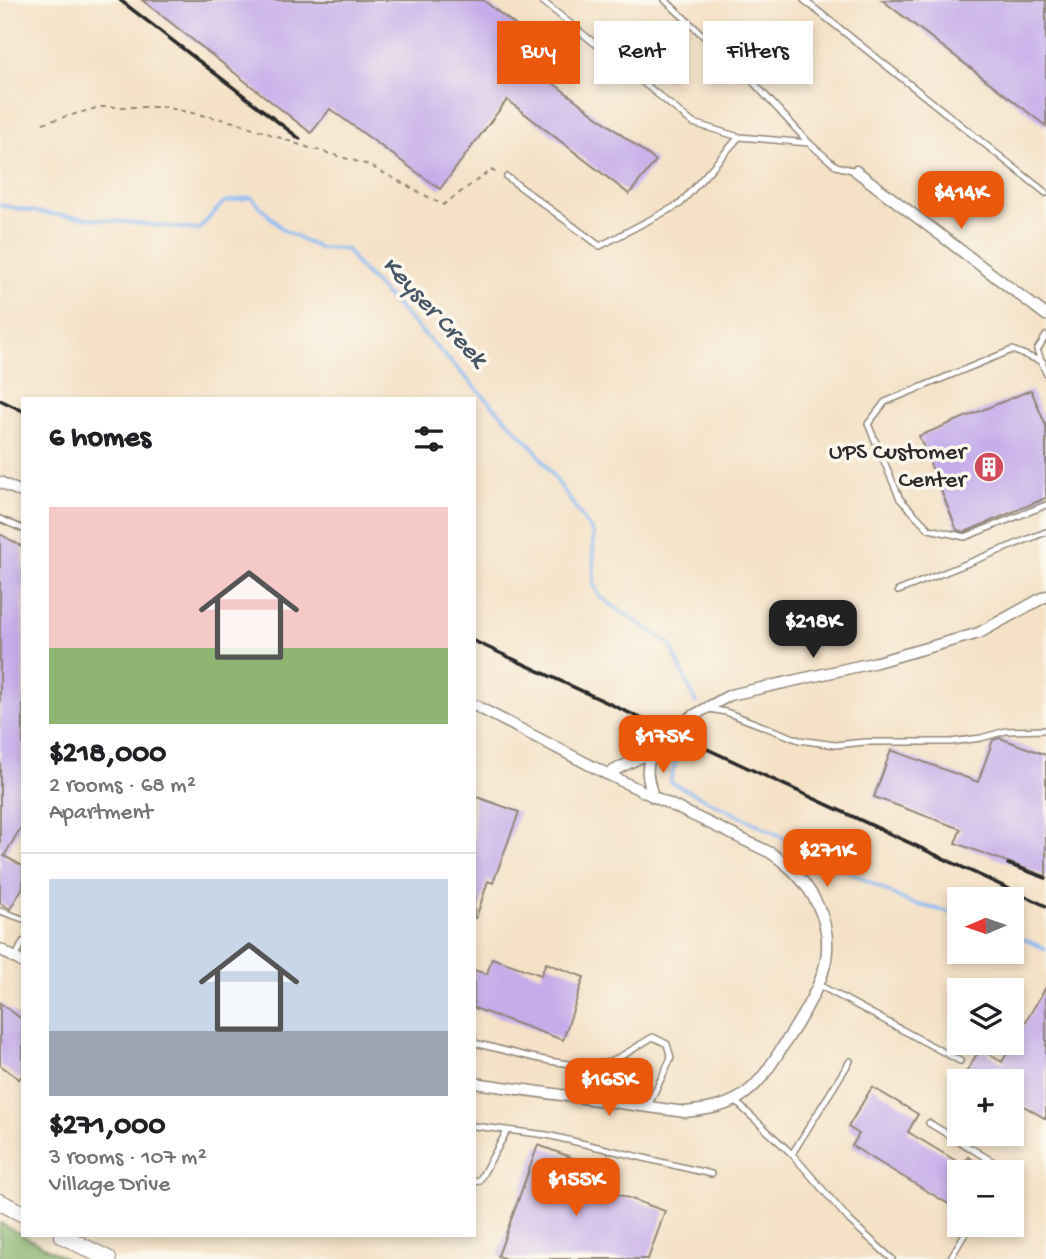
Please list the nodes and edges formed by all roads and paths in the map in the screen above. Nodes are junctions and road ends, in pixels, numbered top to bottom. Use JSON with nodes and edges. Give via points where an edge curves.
{"nodes":[{"id":1,"x":541,"y":0,"type":"edge"},
{"id":2,"x":665,"y":0,"type":"edge"},
{"id":3,"x":804,"y":0,"type":"edge"},
{"id":4,"x":43,"y":123,"type":"dead end"},
{"id":5,"x":739,"y":137,"type":"junction"},
{"id":6,"x":809,"y":143,"type":"junction"},
{"id":7,"x":856,"y":172,"type":"joint"},
{"id":8,"x":507,"y":177,"type":"joint"},
{"id":9,"x":1046,"y":193,"type":"edge"},
{"id":10,"x":1046,"y":315,"type":"edge"},
{"id":11,"x":1046,"y":336,"type":"edge"},
{"id":12,"x":1043,"y":362,"type":"junction"},
{"id":13,"x":1046,"y":373,"type":"edge"},
{"id":14,"x":0,"y":482,"type":"edge"},
{"id":15,"x":21,"y":492,"type":"edge"},
{"id":16,"x":1046,"y":505,"type":"edge"},
{"id":17,"x":0,"y":519,"type":"edge"},
{"id":18,"x":21,"y":528,"type":"edge"},
{"id":19,"x":1046,"y":533,"type":"edge"},
{"id":20,"x":898,"y":591,"type":"dead end"},
{"id":21,"x":1046,"y":596,"type":"edge"},
{"id":22,"x":476,"y":706,"type":"edge"},
{"id":23,"x":706,"y":709,"type":"junction"},
{"id":24,"x":1046,"y":730,"type":"edge"},
{"id":25,"x":653,"y":751,"type":"junction"},
{"id":26,"x":607,"y":774,"type":"junction"},
{"id":27,"x":653,"y":797,"type":"junction"},
{"id":28,"x":0,"y":911,"type":"edge"},
{"id":29,"x":21,"y":918,"type":"edge"},
{"id":30,"x":0,"y":949,"type":"edge"},
{"id":31,"x":19,"y":960,"type":"edge"},
{"id":32,"x":817,"y":984,"type":"junction"},
{"id":33,"x":476,"y":1043,"type":"edge"},
{"id":34,"x":960,"y":1060,"type":"dead end"},
{"id":35,"x":850,"y":1061,"type":"dead end"},
{"id":36,"x":476,"y":1083,"type":"edge"},
{"id":37,"x":736,"y":1099,"type":"junction"},
{"id":38,"x":647,"y":1108,"type":"junction"},
{"id":39,"x":929,"y":1123,"type":"dead end"},
{"id":40,"x":476,"y":1126,"type":"edge"},
{"id":41,"x":507,"y":1131,"type":"junction"},
{"id":42,"x":792,"y":1154,"type":"junction"},
{"id":43,"x":990,"y":1160,"type":"edge"},
{"id":44,"x":711,"y":1174,"type":"dead end"},
{"id":45,"x":476,"y":1182,"type":"edge"},
{"id":46,"x":0,"y":1202,"type":"edge"},
{"id":47,"x":21,"y":1213,"type":"edge"},
{"id":48,"x":66,"y":1237,"type":"edge"},
{"id":49,"x":963,"y":1237,"type":"edge"},
{"id":50,"x":107,"y":1259,"type":"edge"},
{"id":51,"x":892,"y":1259,"type":"edge"},
{"id":52,"x":950,"y":1259,"type":"edge"}],
"edges":[{"from":1,"to":5,"type":"lane","via":[[693,123]]},
{"from":2,"to":6,"type":"lane","via":[[754,83]]},
{"from":3,"to":9,"type":"lane"},
{"from":4,"to":8,"type":"path","via":[[100,107],[164,107],[239,123],[369,165],[443,205],[491,170]]},
{"from":5,"to":6,"type":"lane"},
{"from":5,"to":8,"type":"lane","via":[[680,204],[600,246]]},
{"from":6,"to":7,"type":"lane","via":[[836,166]]},
{"from":7,"to":10,"type":"street"},
{"from":11,"to":12,"type":"lane","via":[[1037,350]]},
{"from":12,"to":13,"type":"lane"},
{"from":12,"to":16,"type":"lane","via":[[1012,350],[885,402],[868,424],[900,499],[929,529],[965,537]]},
{"from":14,"to":15,"type":"street"},
{"from":17,"to":18,"type":"lane"},
{"from":19,"to":20,"type":"lane"},
{"from":21,"to":23,"type":"street","via":[[979,633],[730,695]]},
{"from":22,"to":26,"type":"street"},
{"from":23,"to":24,"type":"lane","via":[[799,740],[835,745],[951,742],[1006,731]]},
{"from":23,"to":25,"type":"street","via":[[689,718]]},
{"from":25,"to":26,"type":"street"},
{"from":25,"to":27,"type":"street","via":[[646,772]]},
{"from":26,"to":27,"type":"street"},
{"from":27,"to":32,"type":"street","via":[[771,853],[803,880],[821,912],[825,934],[823,972]]},
{"from":28,"to":29,"type":"lane"},
{"from":30,"to":31,"type":"street"},
{"from":32,"to":34,"type":"lane"},
{"from":32,"to":37,"type":"street","via":[[760,1081]]},
{"from":33,"to":38,"type":"lane","via":[[588,1065],[608,1062],[653,1037],[667,1044],[671,1058]]},
{"from":35,"to":42,"type":"lane"},
{"from":36,"to":38,"type":"street"},
{"from":37,"to":38,"type":"street","via":[[716,1108],[685,1112]]},
{"from":37,"to":42,"type":"lane"},
{"from":39,"to":43,"type":"lane"},
{"from":40,"to":41,"type":"lane"},
{"from":41,"to":44,"type":"lane","via":[[547,1135]]},
{"from":41,"to":45,"type":"lane"},
{"from":42,"to":51,"type":"lane","via":[[850,1221]]},
{"from":46,"to":47,"type":"main road"},
{"from":48,"to":50,"type":"main road"},
{"from":49,"to":52,"type":"lane"}]}
